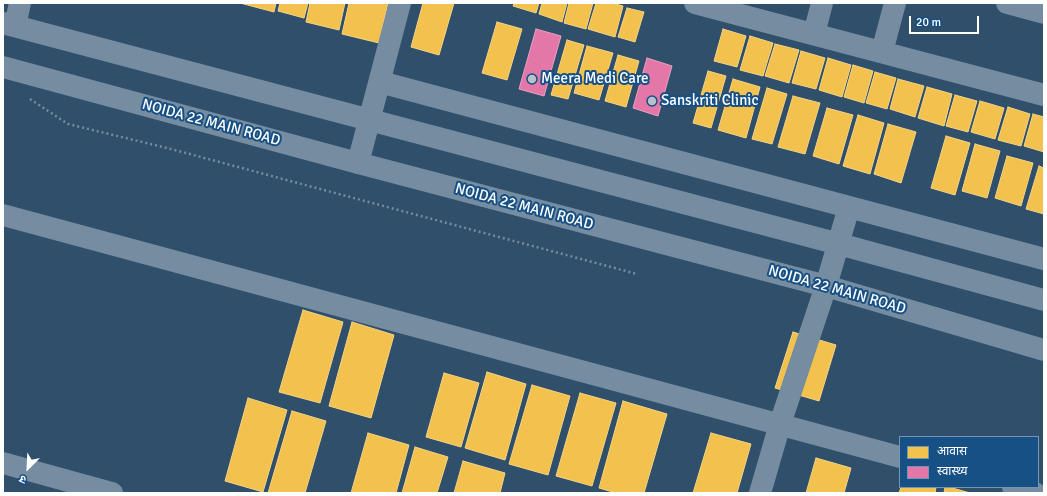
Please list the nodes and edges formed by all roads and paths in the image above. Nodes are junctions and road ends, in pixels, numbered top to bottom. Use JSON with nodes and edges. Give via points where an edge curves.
{"nodes":[{"id":1,"x":20,"y":3,"type":"edge"},
{"id":2,"x":400,"y":3,"type":"edge"},
{"id":3,"x":695,"y":3,"type":"edge"},
{"id":4,"x":822,"y":3,"type":"edge"},
{"id":5,"x":895,"y":3,"type":"edge"},
{"id":6,"x":1008,"y":3,"type":"edge"},
{"id":7,"x":1044,"y":13,"type":"edge"},
{"id":8,"x":9,"y":24,"type":"edge"},
{"id":9,"x":814,"y":34,"type":"junction"},
{"id":10,"x":882,"y":52,"type":"junction"},
{"id":11,"x":3,"y":67,"type":"edge"},
{"id":12,"x":380,"y":82,"type":"junction"},
{"id":13,"x":1044,"y":95,"type":"edge"},
{"id":14,"x":29,"y":98,"type":"dead end"},
{"id":15,"x":368,"y":120,"type":"junction"},
{"id":16,"x":358,"y":163,"type":"junction"},
{"id":17,"x":849,"y":207,"type":"junction"},
{"id":18,"x":3,"y":215,"type":"edge"},
{"id":19,"x":838,"y":244,"type":"junction"},
{"id":20,"x":1044,"y":259,"type":"edge"},
{"id":21,"x":637,"y":274,"type":"dead end"},
{"id":22,"x":826,"y":286,"type":"junction"},
{"id":23,"x":1044,"y":300,"type":"edge"},
{"id":24,"x":1044,"y":350,"type":"edge"},
{"id":25,"x":780,"y":424,"type":"junction"},
{"id":26,"x":899,"y":457,"type":"edge"},
{"id":27,"x":3,"y":463,"type":"edge"},
{"id":28,"x":1017,"y":488,"type":"edge"},
{"id":29,"x":112,"y":493,"type":"edge"},
{"id":30,"x":760,"y":493,"type":"edge"},
{"id":31,"x":1035,"y":493,"type":"edge"}],
"edges":[{"from":1,"to":8,"type":"street"},
{"from":2,"to":12,"type":"street"},
{"from":3,"to":9,"type":"street"},
{"from":4,"to":9,"type":"street"},
{"from":5,"to":10,"type":"street"},
{"from":6,"to":7,"type":"street"},
{"from":8,"to":15,"type":"street"},
{"from":9,"to":10,"type":"street"},
{"from":10,"to":13,"type":"street"},
{"from":11,"to":16,"type":"street","name":"NOIDA 22 MAIN ROAD"},
{"from":12,"to":15,"type":"street"},
{"from":12,"to":17,"type":"street"},
{"from":14,"to":21,"type":"path","via":[[68,124],[171,149]]},
{"from":15,"to":16,"type":"street"},
{"from":15,"to":19,"type":"street"},
{"from":16,"to":22,"type":"street","name":"NOIDA 22 MAIN ROAD"},
{"from":17,"to":19,"type":"street"},
{"from":17,"to":20,"type":"street"},
{"from":18,"to":25,"type":"street"},
{"from":19,"to":22,"type":"street"},
{"from":19,"to":23,"type":"street"},
{"from":22,"to":24,"type":"street","name":"NOIDA 22 MAIN ROAD"},
{"from":22,"to":25,"type":"street"},
{"from":25,"to":26,"type":"street"},
{"from":25,"to":30,"type":"street"},
{"from":27,"to":29,"type":"street"},
{"from":28,"to":31,"type":"street"}]}
